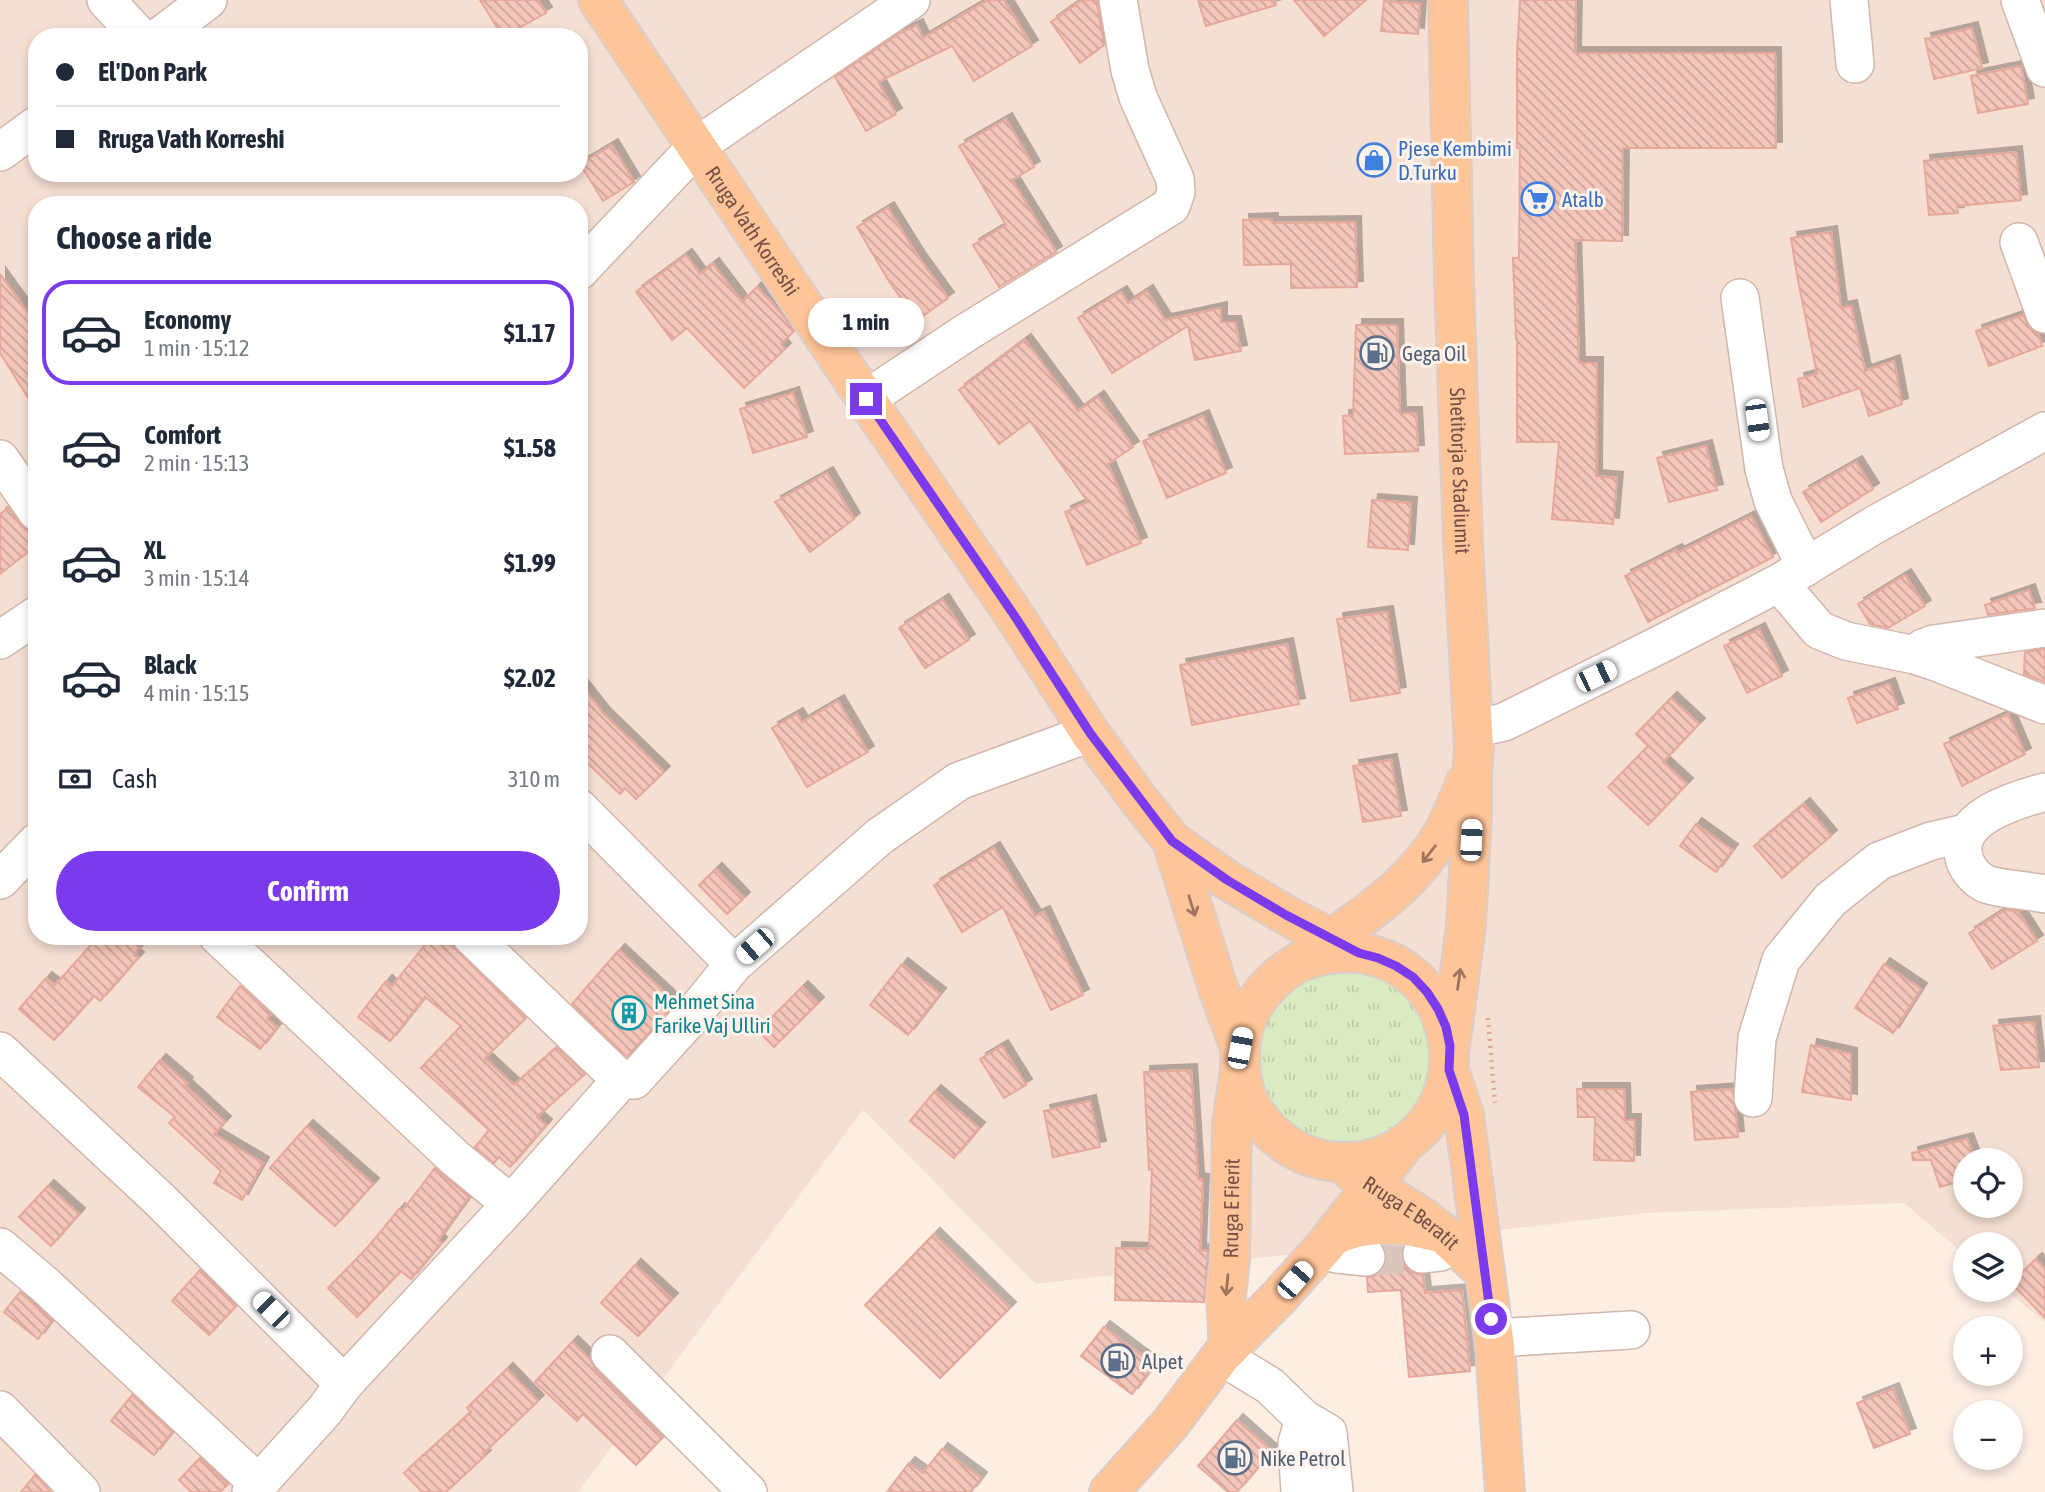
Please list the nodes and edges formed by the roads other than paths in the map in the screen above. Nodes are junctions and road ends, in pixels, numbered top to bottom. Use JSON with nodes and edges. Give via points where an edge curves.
{"nodes":[{"id":1,"x":106,"y":0,"type":"edge"},
{"id":2,"x":208,"y":0,"type":"edge"},
{"id":3,"x":598,"y":0,"type":"edge"},
{"id":4,"x":911,"y":0,"type":"edge"},
{"id":5,"x":1118,"y":0,"type":"edge"},
{"id":6,"x":1448,"y":0,"type":"edge"},
{"id":7,"x":1849,"y":0,"type":"edge"},
{"id":8,"x":2020,"y":0,"type":"edge"},
{"id":9,"x":132,"y":28,"type":"edge"},
{"id":10,"x":171,"y":28,"type":"edge"},
{"id":11,"x":1855,"y":64,"type":"dead end"},
{"id":12,"x":2045,"y":68,"type":"edge"},
{"id":13,"x":28,"y":132,"type":"edge"},
{"id":14,"x":698,"y":145,"type":"junction"},
{"id":15,"x":0,"y":152,"type":"edge"},
{"id":16,"x":2019,"y":242,"type":"dead end"},
{"id":17,"x":588,"y":261,"type":"edge"},
{"id":18,"x":1740,"y":298,"type":"dead end"},
{"id":19,"x":2045,"y":314,"type":"edge"},
{"id":20,"x":866,"y":399,"type":"junction"},
{"id":21,"x":2045,"y":431,"type":"edge"},
{"id":22,"x":0,"y":459,"type":"edge"},
{"id":23,"x":28,"y":499,"type":"edge"},
{"id":24,"x":1792,"y":575,"type":"junction"},
{"id":25,"x":28,"y":621,"type":"edge"},
{"id":26,"x":2045,"y":628,"type":"edge"},
{"id":27,"x":0,"y":640,"type":"edge"},
{"id":28,"x":1915,"y":655,"type":"junction"},
{"id":29,"x":2045,"y":705,"type":"edge"},
{"id":30,"x":1473,"y":729,"type":"junction"},
{"id":31,"x":1090,"y":733,"type":"junction"},
{"id":32,"x":1472,"y":772,"type":"junction"},
{"id":33,"x":2045,"y":792,"type":"edge"},
{"id":34,"x":588,"y":817,"type":"edge"},
{"id":35,"x":1966,"y":833,"type":"junction"},
{"id":36,"x":1172,"y":841,"type":"junction"},
{"id":37,"x":28,"y":851,"type":"edge"},
{"id":38,"x":0,"y":880,"type":"edge"},
{"id":39,"x":1398,"y":887,"type":"junction"},
{"id":40,"x":2045,"y":894,"type":"edge"},
{"id":41,"x":1269,"y":904,"type":"junction"},
{"id":42,"x":228,"y":945,"type":"edge"},
{"id":43,"x":480,"y":945,"type":"edge"},
{"id":44,"x":1345,"y":946,"type":"junction"},
{"id":45,"x":734,"y":964,"type":"junction"},
{"id":46,"x":0,"y":1051,"type":"edge"},
{"id":47,"x":1450,"y":1058,"type":"junction"},
{"id":48,"x":1240,"y":1059,"type":"junction"},
{"id":49,"x":621,"y":1080,"type":"junction"},
{"id":50,"x":1753,"y":1098,"type":"dead end"},
{"id":51,"x":1406,"y":1143,"type":"junction"},
{"id":52,"x":1332,"y":1161,"type":"junction"},
{"id":53,"x":1373,"y":1184,"type":"junction"},
{"id":54,"x":510,"y":1204,"type":"junction"},
{"id":55,"x":1328,"y":1242,"type":"junction"},
{"id":56,"x":1439,"y":1243,"type":"junction"},
{"id":57,"x":0,"y":1247,"type":"edge"},
{"id":58,"x":1366,"y":1257,"type":"tunnel mouth"},
{"id":59,"x":1485,"y":1273,"type":"junction"},
{"id":60,"x":1631,"y":1330,"type":"dead end"},
{"id":61,"x":1494,"y":1338,"type":"junction"},
{"id":62,"x":1225,"y":1352,"type":"junction"},
{"id":63,"x":610,"y":1354,"type":"dead end"},
{"id":64,"x":344,"y":1384,"type":"junction"},
{"id":65,"x":0,"y":1410,"type":"edge"},
{"id":66,"x":1304,"y":1419,"type":"junction"},
{"id":67,"x":255,"y":1488,"type":"edge"},
{"id":68,"x":81,"y":1492,"type":"edge"},
{"id":69,"x":748,"y":1492,"type":"edge"},
{"id":70,"x":1110,"y":1492,"type":"edge"},
{"id":71,"x":1300,"y":1492,"type":"edge"},
{"id":72,"x":1334,"y":1492,"type":"edge"},
{"id":73,"x":1505,"y":1492,"type":"edge"}],
"edges":[{"from":1,"to":9,"type":"street"},
{"from":2,"to":10,"type":"street"},
{"from":3,"to":14,"type":"main road","name":"Rruga Vath Korreshi"},
{"from":4,"to":14,"type":"street"},
{"from":5,"to":20,"type":"street","via":[[1138,97],[1175,179],[1171,206]]},
{"from":6,"to":30,"type":"main road","name":"Shetitorja e Stadiumit","via":[[1454,280]]},
{"from":7,"to":11,"type":"street"},
{"from":8,"to":12,"type":"street"},
{"from":13,"to":15,"type":"street"},
{"from":14,"to":17,"type":"street"},
{"from":14,"to":20,"type":"main road","name":"Rruga Vath Korreshi"},
{"from":16,"to":19,"type":"street"},
{"from":18,"to":24,"type":"street","via":[[1764,469]]},
{"from":20,"to":31,"type":"main road","name":"Rruga Vath Korreshi"},
{"from":21,"to":24,"type":"street"},
{"from":22,"to":23,"type":"street"},
{"from":24,"to":28,"type":"street","via":[[1819,630],[1846,641]]},
{"from":24,"to":30,"type":"street","via":[[1504,722]]},
{"from":25,"to":27,"type":"street"},
{"from":26,"to":28,"type":"street","via":[[1934,644]]},
{"from":28,"to":29,"type":"street"},
{"from":30,"to":32,"type":"main road","name":"Shetitorja e Stadiumit"},
{"from":31,"to":36,"type":"main road","name":"Rruga Vath Korreshi"},
{"from":31,"to":45,"type":"street","via":[[960,781],[880,836]]},
{"from":32,"to":39,"type":"main road","name":"Shetitorja e Stadiumit","one_way":true,"via":[[1436,845]]},
{"from":47,"to":32,"type":"main road","name":"Shetitorja e Stadiumit","one_way":true,"via":[[1466,926]]},
{"from":33,"to":35,"type":"street","via":[[1981,817]]},
{"from":34,"to":45,"type":"street"},
{"from":35,"to":40,"type":"street","via":[[1962,853],[1968,870],[1984,884]]},
{"from":35,"to":50,"type":"street","via":[[1879,861],[1830,900],[1782,960],[1758,1038]]},
{"from":36,"to":41,"type":"main road","name":"Rruga Vath Korreshi"},
{"from":36,"to":48,"type":"main road","name":"Rruga Vath Korreshi","one_way":true},
{"from":37,"to":38,"type":"street"},
{"from":39,"to":41,"type":"main road","via":[[1372,903],[1343,912],[1310,912]]},
{"from":39,"to":44,"type":"main road","name":"Shetitorja e Stadiumit"},
{"from":41,"to":44,"type":"main road","name":"Rruga Vath Korreshi"},
{"from":42,"to":54,"type":"street"},
{"from":43,"to":49,"type":"street"},
{"from":44,"to":47,"type":"main road","via":[[1396,966],[1420,984],[1446,1027]]},
{"from":44,"to":48,"type":"main road","via":[[1338,953],[1300,962],[1265,988],[1244,1027]]},
{"from":45,"to":49,"type":"street","via":[[634,1080]]},
{"from":46,"to":64,"type":"street","via":[[160,1200]]},
{"from":47,"to":51,"type":"main road","via":[[1445,1091],[1435,1111]]},
{"from":47,"to":59,"type":"main road","name":"Rruga E Beratit","via":[[1464,1115]]},
{"from":48,"to":52,"type":"main road","via":[[1245,1092],[1270,1131],[1298,1151]]},
{"from":48,"to":62,"type":"main road","name":"Rruga E Fierit","one_way":true,"via":[[1233,1123]]},
{"from":49,"to":54,"type":"street"},
{"from":51,"to":52,"type":"main road","via":[[1367,1160]]},
{"from":51,"to":53,"type":"main road"},
{"from":52,"to":53,"type":"main road","name":"Rruga E Beratit"},
{"from":53,"to":55,"type":"main road"},
{"from":53,"to":56,"type":"main road","name":"Rruga E Beratit","via":[[1407,1206]]},
{"from":54,"to":64,"type":"street"},
{"from":55,"to":56,"type":"main road","via":[[1350,1228],[1382,1225],[1418,1227]]},
{"from":55,"to":58,"type":"street","via":[[1337,1254]]},
{"from":55,"to":62,"type":"main road"},
{"from":56,"to":59,"type":"main road","name":"Rruga E Beratit"},
{"from":57,"to":67,"type":"street","via":[[55,1294]]},
{"from":59,"to":61,"type":"main road","name":"Rruga E Beratit"},
{"from":60,"to":61,"type":"street"},
{"from":61,"to":73,"type":"main road","name":"Rruga E Beratit"},
{"from":62,"to":66,"type":"street"},
{"from":62,"to":70,"type":"main road"},
{"from":63,"to":69,"type":"street"},
{"from":64,"to":67,"type":"street"},
{"from":65,"to":68,"type":"street"},
{"from":66,"to":71,"type":"street","via":[[1297,1443]]},
{"from":66,"to":72,"type":"street","via":[[1328,1433]]}]}
